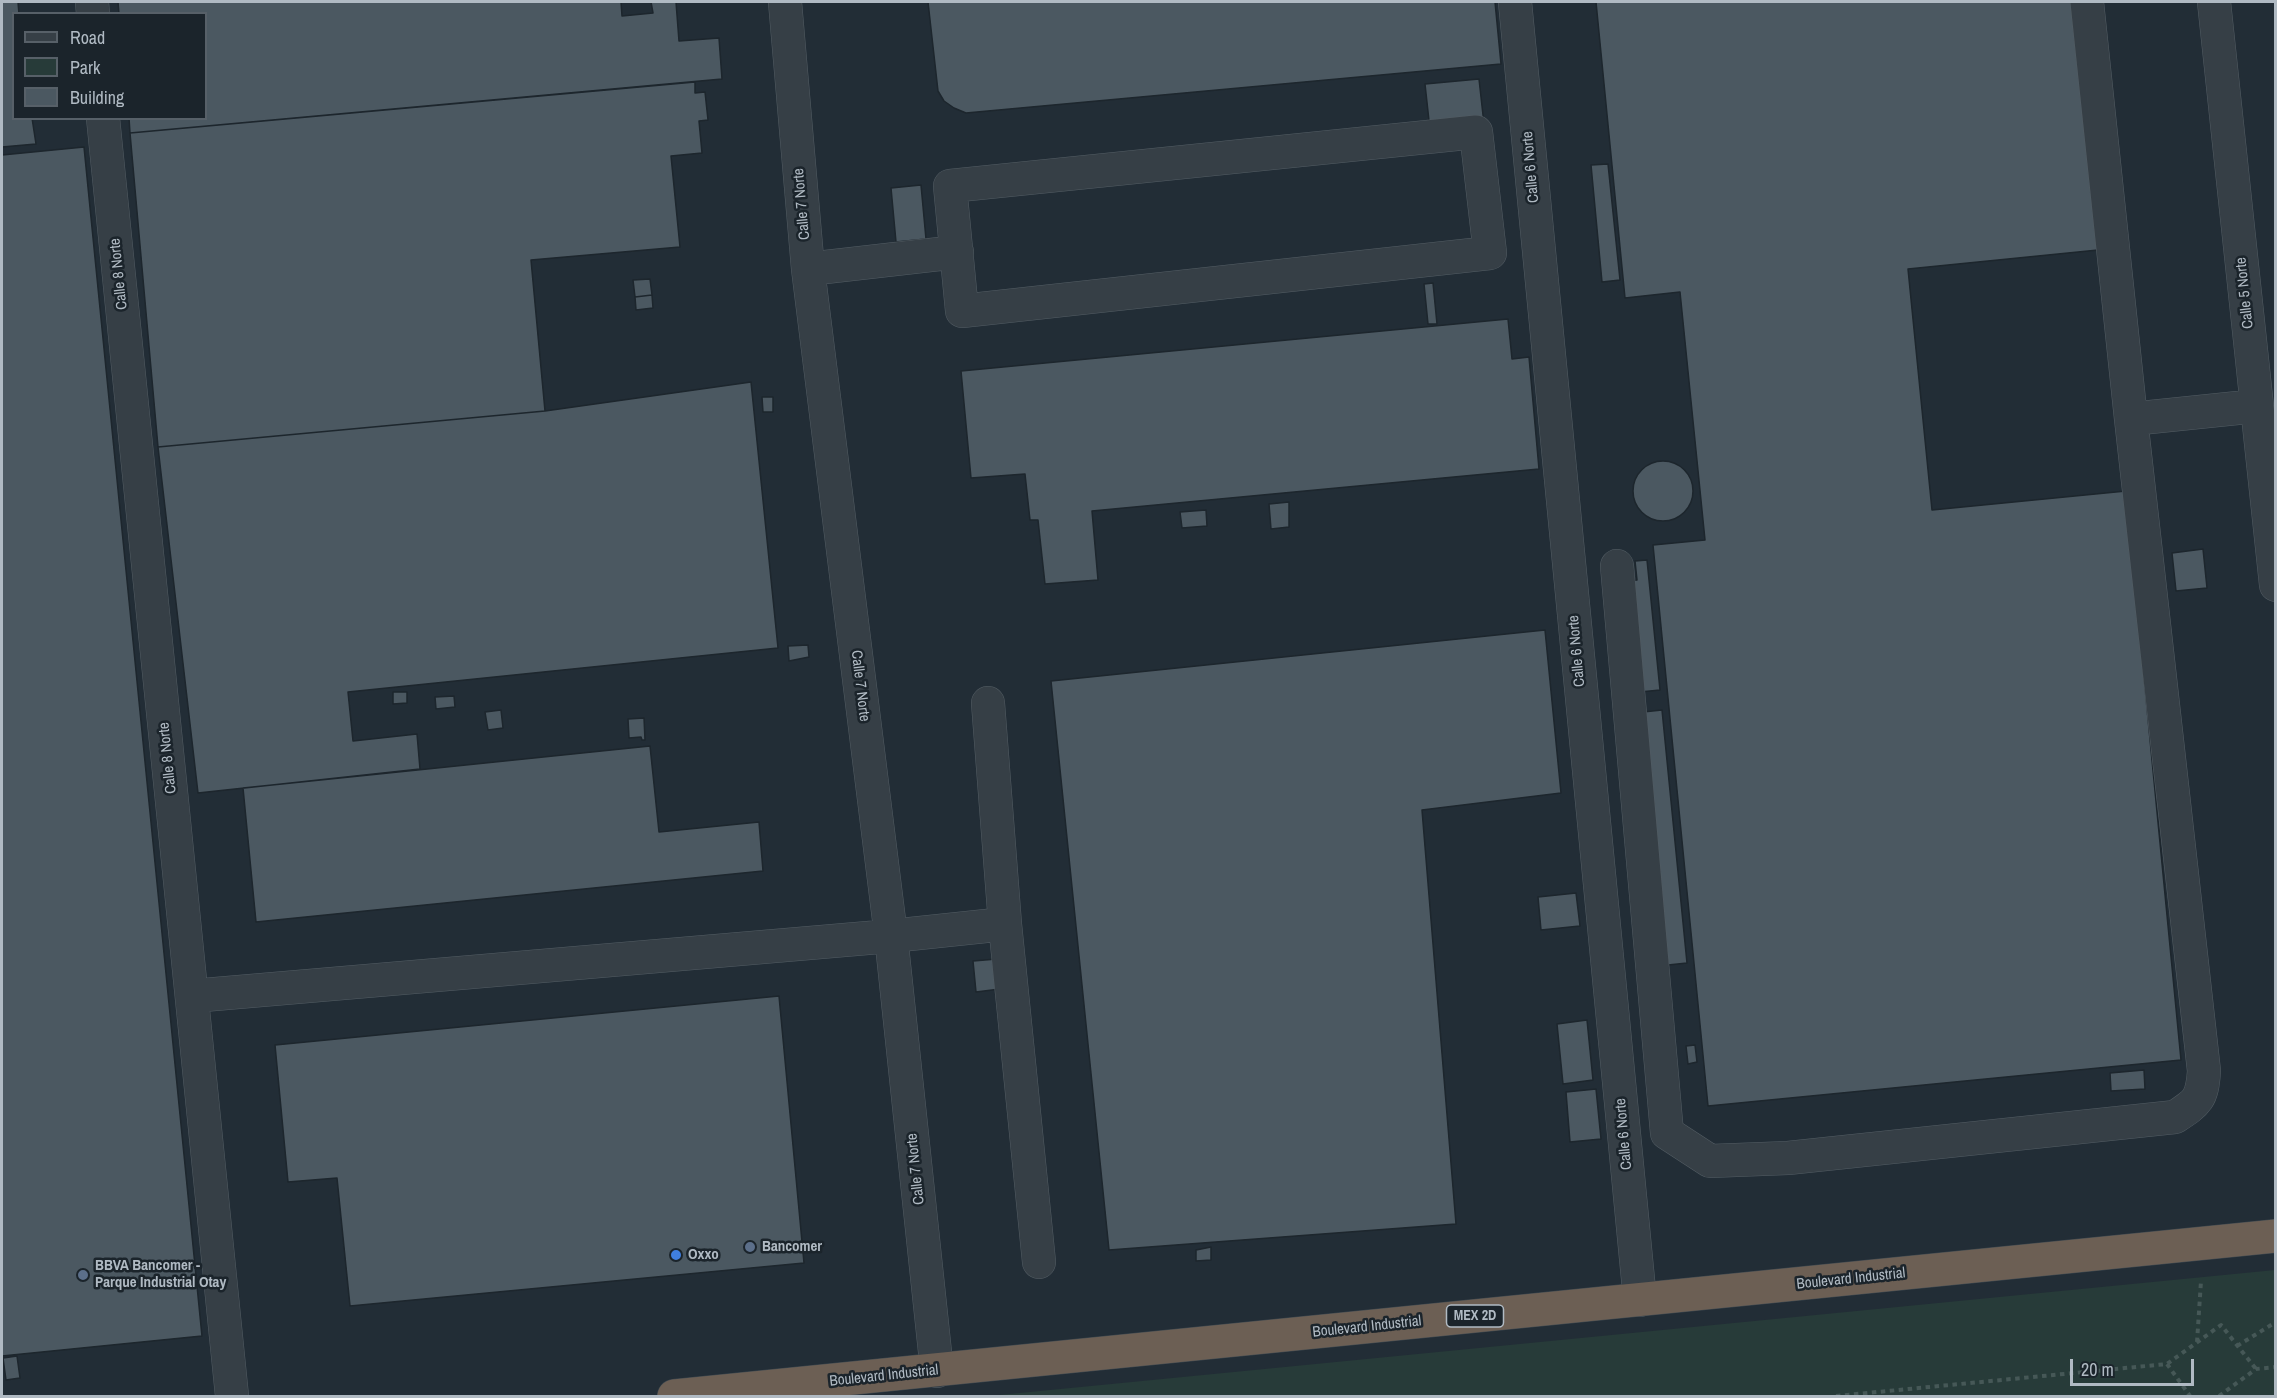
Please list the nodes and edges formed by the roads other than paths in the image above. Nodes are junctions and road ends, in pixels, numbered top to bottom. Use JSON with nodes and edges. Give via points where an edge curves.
{"nodes":[{"id":1,"x":785,"y":2,"type":"edge"},
{"id":2,"x":1515,"y":2,"type":"edge"},
{"id":3,"x":2086,"y":2,"type":"edge"},
{"id":4,"x":2214,"y":2,"type":"edge"},
{"id":5,"x":103,"y":120,"type":"edge"},
{"id":6,"x":957,"y":252,"type":"junction"},
{"id":7,"x":808,"y":269,"type":"junction"},
{"id":8,"x":2257,"y":406,"type":"junction"},
{"id":9,"x":2131,"y":419,"type":"junction"},
{"id":10,"x":1617,"y":567,"type":"dead end"},
{"id":11,"x":2276,"y":585,"type":"edge"},
{"id":12,"x":988,"y":703,"type":"dead end"},
{"id":13,"x":1005,"y":924,"type":"junction"},
{"id":14,"x":891,"y":936,"type":"junction"},
{"id":15,"x":192,"y":996,"type":"junction"},
{"id":16,"x":2276,"y":1236,"type":"edge"},
{"id":17,"x":1039,"y":1262,"type":"dead end"},
{"id":18,"x":1640,"y":1300,"type":"junction"},
{"id":19,"x":937,"y":1371,"type":"junction"},
{"id":20,"x":232,"y":1396,"type":"edge"},
{"id":21,"x":674,"y":1396,"type":"edge"}],
"edges":[{"from":1,"to":7,"type":"street","name":"Calle 7 Norte"},
{"from":2,"to":18,"type":"street","name":"Calle 6 Norte"},
{"from":3,"to":9,"type":"street"},
{"from":4,"to":8,"type":"street","name":"Calle 5 Norte"},
{"from":5,"to":15,"type":"street","name":"Calle 8 Norte"},
{"from":6,"to":6,"type":"street","via":[[962,311],[1490,253],[1476,132],[950,186]]},
{"from":6,"to":7,"type":"street"},
{"from":7,"to":14,"type":"street","name":"Calle 7 Norte"},
{"from":8,"to":9,"type":"street"},
{"from":8,"to":11,"type":"street","name":"Calle 5 Norte"},
{"from":9,"to":10,"type":"street","via":[[2204,1071],[2202,1091],[2194,1105],[2175,1118],[1788,1158],[1710,1161],[1667,1133]]},
{"from":12,"to":13,"type":"street"},
{"from":13,"to":14,"type":"street"},
{"from":13,"to":17,"type":"street"},
{"from":14,"to":15,"type":"street"},
{"from":14,"to":19,"type":"street","name":"Calle 7 Norte"},
{"from":15,"to":20,"type":"street","name":"Calle 8 Norte"},
{"from":16,"to":18,"type":"highway","name":"Boulevard Industrial","number":"MEX 2D"},
{"from":18,"to":19,"type":"highway","name":"Boulevard Industrial","number":"MEX 2D"},
{"from":19,"to":21,"type":"highway","name":"Boulevard Industrial","number":"MEX 2D"}]}
